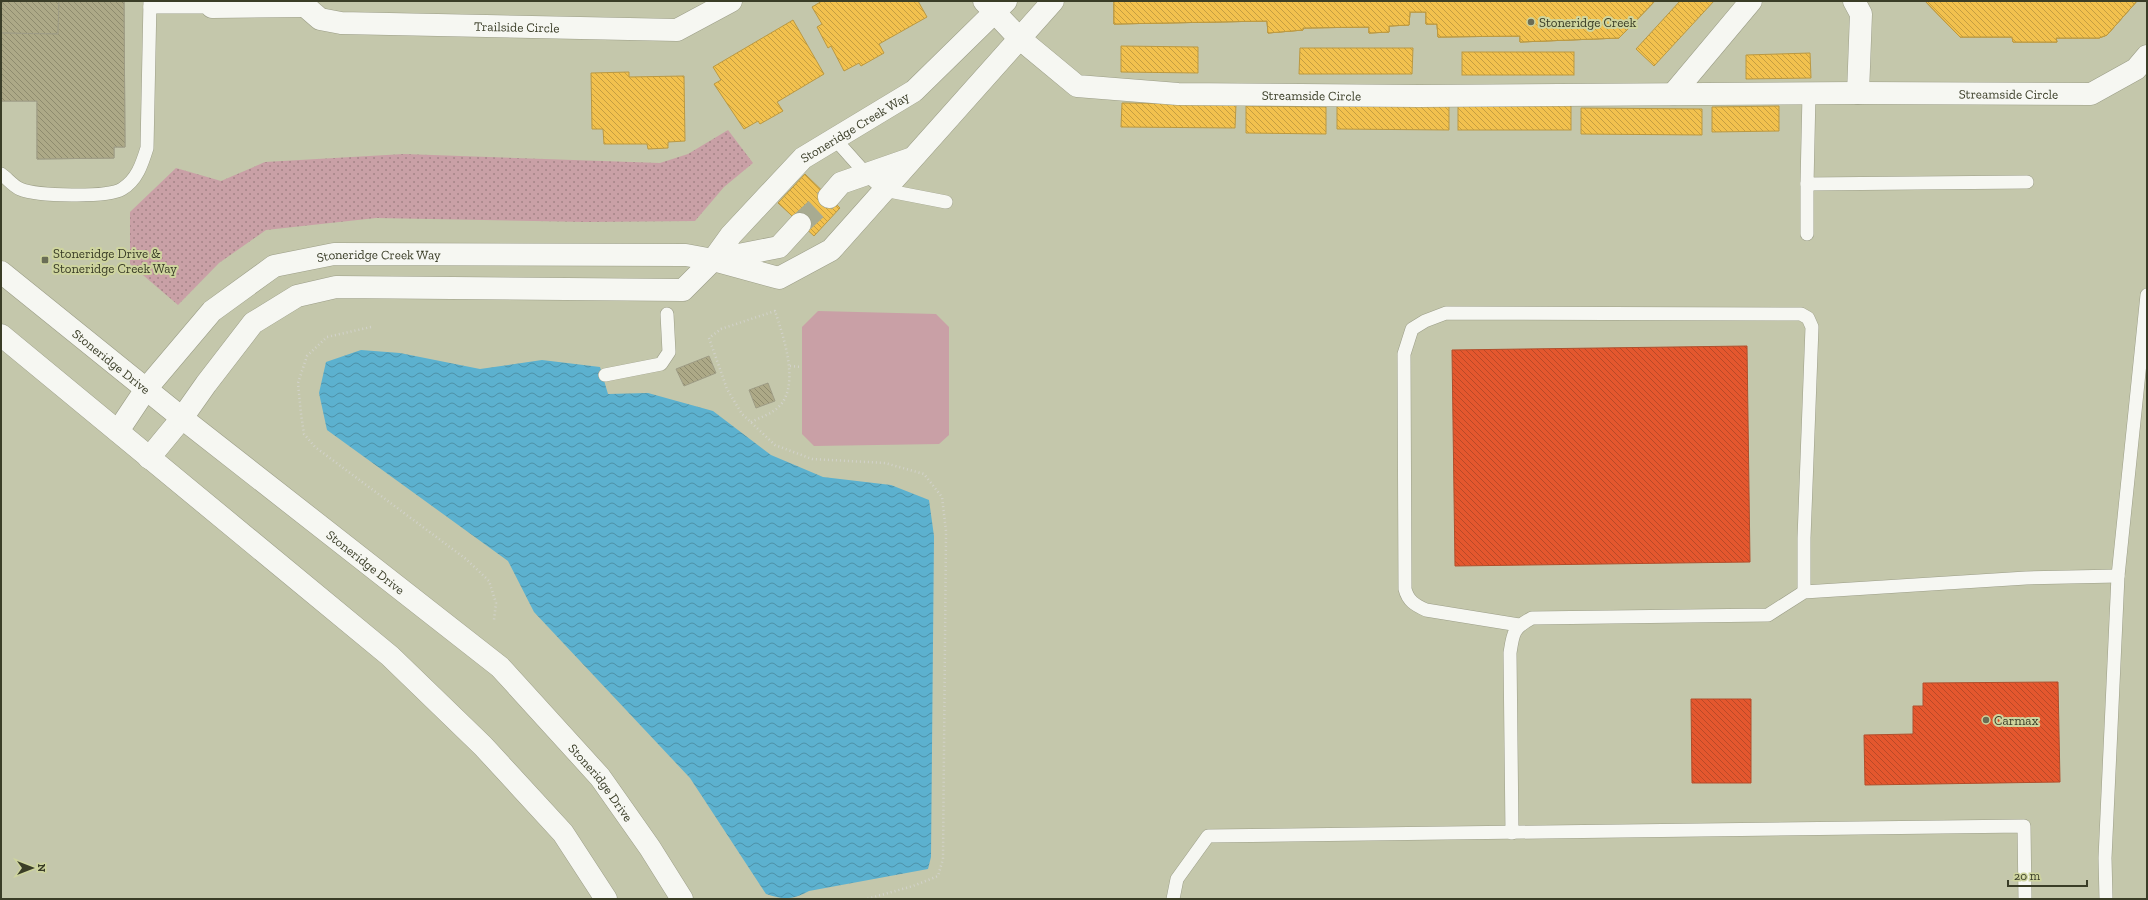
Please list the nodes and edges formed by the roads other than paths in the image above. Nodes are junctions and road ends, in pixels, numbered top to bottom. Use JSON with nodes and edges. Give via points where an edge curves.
{"nodes":[{"id":1,"x":731,"y":1,"type":"edge"},
{"id":2,"x":1053,"y":1,"type":"edge"},
{"id":3,"x":1751,"y":1,"type":"edge"},
{"id":4,"x":1854,"y":1,"type":"edge"},
{"id":5,"x":305,"y":3,"type":"edge"},
{"id":6,"x":150,"y":4,"type":"edge"},
{"id":7,"x":995,"y":5,"type":"edge"},
{"id":8,"x":212,"y":7,"type":"joint"},
{"id":9,"x":1019,"y":38,"type":"junction"},
{"id":10,"x":2147,"y":56,"type":"edge"},
{"id":11,"x":1858,"y":93,"type":"junction"},
{"id":12,"x":1673,"y":94,"type":"junction"},
{"id":13,"x":1809,"y":94,"type":"junction"},
{"id":14,"x":834,"y":138,"type":"junction"},
{"id":15,"x":911,"y":159,"type":"junction"},
{"id":16,"x":1,"y":174,"type":"edge"},
{"id":17,"x":867,"y":175,"type":"junction"},
{"id":18,"x":2026,"y":182,"type":"dead end"},
{"id":19,"x":1807,"y":184,"type":"junction"},
{"id":20,"x":884,"y":190,"type":"junction"},
{"id":21,"x":829,"y":197,"type":"tunnel mouth"},
{"id":22,"x":946,"y":202,"type":"dead end"},
{"id":23,"x":800,"y":224,"type":"tunnel mouth"},
{"id":24,"x":1807,"y":234,"type":"dead end"},
{"id":25,"x":712,"y":260,"type":"junction"},
{"id":26,"x":1,"y":272,"type":"edge"},
{"id":27,"x":2147,"y":295,"type":"edge"},
{"id":28,"x":667,"y":314,"type":"dead end"},
{"id":29,"x":1,"y":336,"type":"edge"},
{"id":30,"x":605,"y":375,"type":"dead end"},
{"id":31,"x":146,"y":390,"type":"junction"},
{"id":32,"x":182,"y":418,"type":"junction"},
{"id":33,"x":118,"y":431,"type":"junction"},
{"id":34,"x":149,"y":458,"type":"junction"},
{"id":35,"x":2118,"y":576,"type":"junction"},
{"id":36,"x":1804,"y":592,"type":"junction"},
{"id":37,"x":1519,"y":625,"type":"junction"},
{"id":38,"x":1512,"y":833,"type":"junction"},
{"id":39,"x":606,"y":899,"type":"edge"},
{"id":40,"x":682,"y":899,"type":"edge"},
{"id":41,"x":1173,"y":899,"type":"edge"},
{"id":42,"x":2025,"y":899,"type":"edge"},
{"id":43,"x":2106,"y":899,"type":"edge"}],
"edges":[{"from":1,"to":5,"type":"street","name":"Trailside Circle","via":[[677,30],[341,23],[320,19]]},
{"from":2,"to":9,"type":"street","name":"Stoneridge Creek Way"},
{"from":3,"to":12,"type":"street"},
{"from":4,"to":11,"type":"street","via":[[1861,14]]},
{"from":5,"to":8,"type":"street"},
{"from":6,"to":8,"type":"lane"},
{"from":6,"to":16,"type":"lane","via":[[147,148],[134,179],[122,189],[108,195],[37,194],[19,189]]},
{"from":7,"to":9,"type":"street","name":"Streamside Circle"},
{"from":7,"to":14,"type":"street","name":"Stoneridge Creek Way","via":[[914,91]]},
{"from":9,"to":12,"type":"street","name":"Streamside Circle","via":[[1076,86],[1170,94]]},
{"from":9,"to":15,"type":"street","name":"Stoneridge Creek Way"},
{"from":10,"to":11,"type":"street","name":"Streamside Circle","via":[[2136,69],[2091,94]]},
{"from":11,"to":13,"type":"street","name":"Streamside Circle"},
{"from":12,"to":13,"type":"street","name":"Streamside Circle"},
{"from":13,"to":19,"type":"lane"},
{"from":14,"to":17,"type":"lane"},
{"from":14,"to":25,"type":"street","name":"Stoneridge Creek Way","via":[[803,158],[731,235]]},
{"from":15,"to":17,"type":"street","name":"Stoneridge Creek Way"},
{"from":15,"to":20,"type":"street","name":"Stoneridge Creek Way"},
{"from":17,"to":20,"type":"lane"},
{"from":17,"to":21,"type":"street","name":"Stoneridge Creek Way","via":[[841,183]]},
{"from":18,"to":19,"type":"lane"},
{"from":19,"to":24,"type":"lane"},
{"from":20,"to":22,"type":"lane"},
{"from":20,"to":25,"type":"street","name":"Stoneridge Creek Way","via":[[829,252],[779,278]]},
{"from":23,"to":25,"type":"street","name":"Stoneridge Creek Way","via":[[779,247]]},
{"from":25,"to":31,"type":"street","name":"Stoneridge Creek Way","via":[[686,255],[334,254],[274,266],[212,311]]},
{"from":25,"to":32,"type":"street","name":"Stoneridge Creek Way","via":[[683,290],[336,287],[297,296],[253,323]]},
{"from":26,"to":31,"type":"street","name":"Stoneridge Drive"},
{"from":27,"to":35,"type":"lane"},
{"from":28,"to":30,"type":"lane","via":[[669,352],[661,364]]},
{"from":29,"to":33,"type":"street"},
{"from":31,"to":32,"type":"street","name":"Stoneridge Drive"},
{"from":31,"to":33,"type":"street","name":"Stoneridge Creek Way"},
{"from":32,"to":34,"type":"street","name":"Stoneridge Creek Way"},
{"from":32,"to":40,"type":"street","name":"Stoneridge Drive","via":[[500,667],[600,777]]},
{"from":33,"to":34,"type":"street"},
{"from":34,"to":39,"type":"street","via":[[390,656],[483,746],[563,834]]},
{"from":35,"to":36,"type":"lane","via":[[2026,578]]},
{"from":35,"to":43,"type":"lane","via":[[2105,858]]},
{"from":36,"to":37,"type":"lane","via":[[1768,615],[1550,616],[1532,618]]},
{"from":36,"to":37,"type":"lane","via":[[1812,327],[1808,318],[1801,314],[1446,313],[1412,329],[1404,354],[1405,589],[1411,601],[1426,610]]},
{"from":37,"to":38,"type":"lane","via":[[1513,634],[1510,653]]},
{"from":38,"to":41,"type":"lane","via":[[1208,836],[1177,879]]},
{"from":38,"to":42,"type":"lane","via":[[2024,826]]}]}
